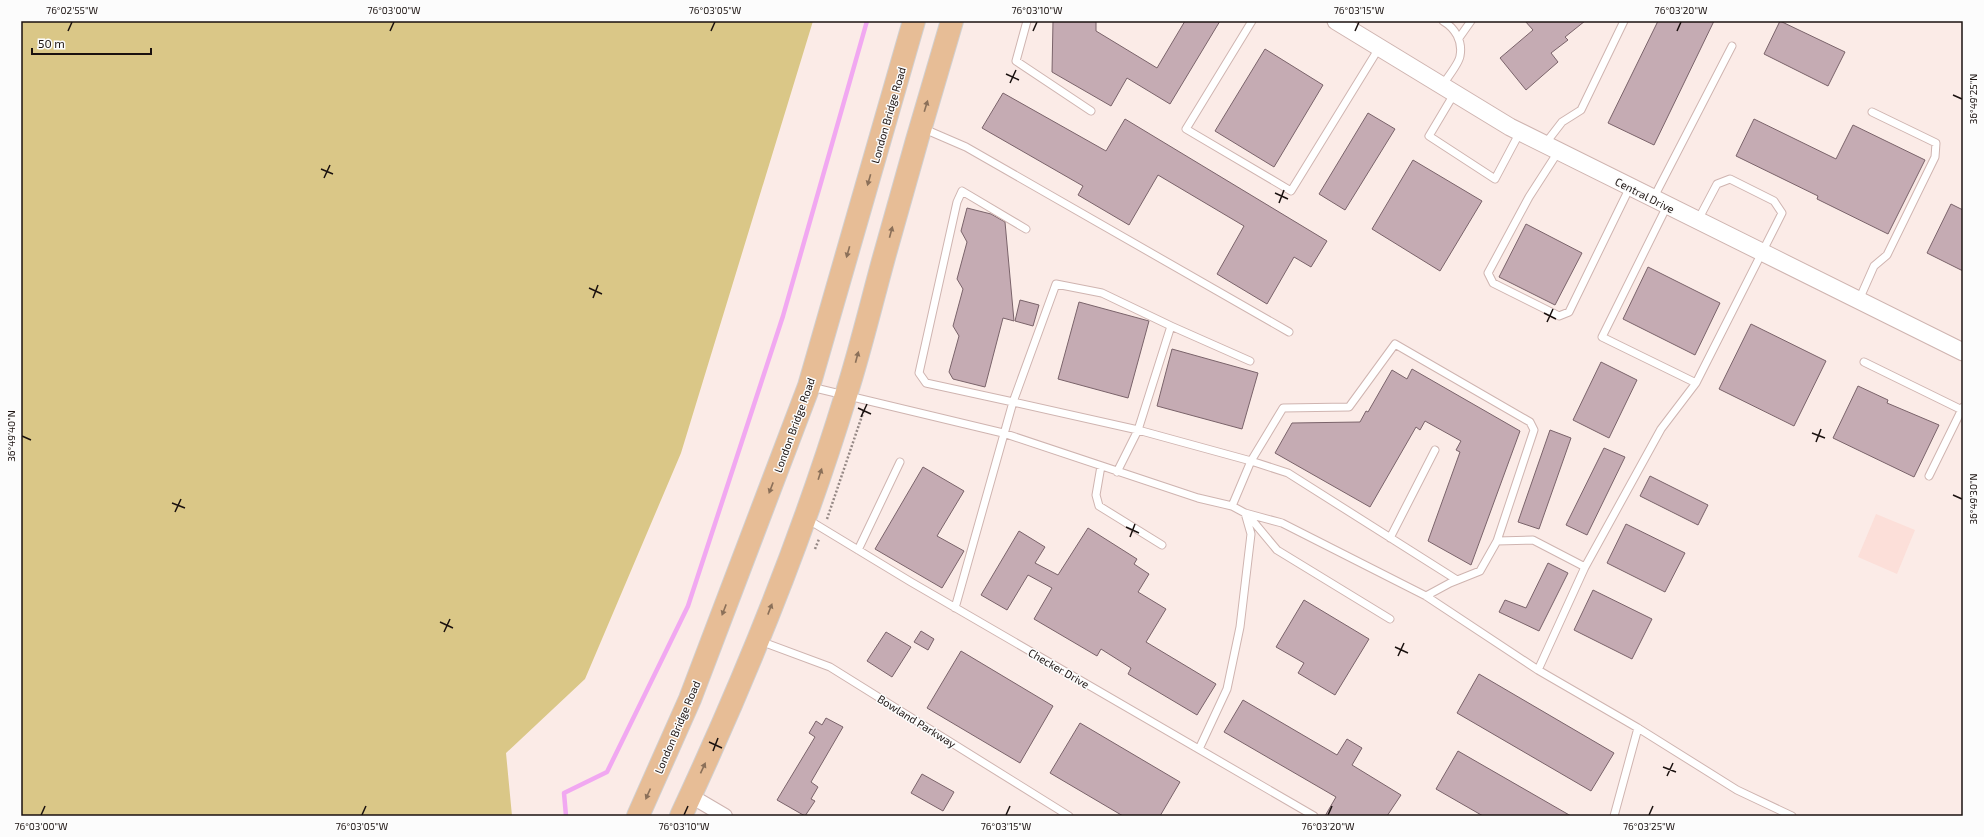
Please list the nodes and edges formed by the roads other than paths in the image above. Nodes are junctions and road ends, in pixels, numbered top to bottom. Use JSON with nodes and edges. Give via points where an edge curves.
{"nodes":[{"id":1,"x":914,"y":21,"type":"edge"},
{"id":2,"x":952,"y":21,"type":"edge"},
{"id":3,"x":1027,"y":21,"type":"edge"},
{"id":4,"x":1252,"y":21,"type":"edge"},
{"id":5,"x":1336,"y":21,"type":"edge"},
{"id":6,"x":1443,"y":21,"type":"edge"},
{"id":7,"x":1471,"y":21,"type":"edge"},
{"id":8,"x":1624,"y":21,"type":"edge"},
{"id":9,"x":1460,"y":38,"type":"junction"},
{"id":10,"x":1732,"y":46,"type":"dead end"},
{"id":11,"x":1379,"y":48,"type":"junction"},
{"id":12,"x":1448,"y":90,"type":"junction"},
{"id":13,"x":1091,"y":111,"type":"dead end"},
{"id":14,"x":1872,"y":112,"type":"dead end"},
{"id":15,"x":920,"y":127,"type":"junction"},
{"id":16,"x":1520,"y":132,"type":"junction"},
{"id":17,"x":1551,"y":148,"type":"junction"},
{"id":18,"x":1630,"y":187,"type":"junction"},
{"id":19,"x":1660,"y":202,"type":"junction"},
{"id":20,"x":1697,"y":221,"type":"junction"},
{"id":21,"x":1026,"y":229,"type":"dead end"},
{"id":22,"x":1761,"y":253,"type":"junction"},
{"id":23,"x":1859,"y":300,"type":"junction"},
{"id":24,"x":1171,"y":326,"type":"junction"},
{"id":25,"x":1289,"y":332,"type":"dead end"},
{"id":26,"x":1963,"y":352,"type":"edge"},
{"id":27,"x":1250,"y":361,"type":"dead end"},
{"id":28,"x":1864,"y":362,"type":"dead end"},
{"id":29,"x":1696,"y":383,"type":"junction"},
{"id":30,"x":809,"y":386,"type":"junction"},
{"id":31,"x":847,"y":395,"type":"junction"},
{"id":32,"x":1013,"y":402,"type":"junction"},
{"id":33,"x":1962,"y":408,"type":"edge"},
{"id":34,"x":1138,"y":430,"type":"junction"},
{"id":35,"x":1003,"y":433,"type":"junction"},
{"id":36,"x":1435,"y":450,"type":"dead end"},
{"id":37,"x":1251,"y":461,"type":"junction"},
{"id":38,"x":900,"y":462,"type":"dead end"},
{"id":39,"x":1101,"y":466,"type":"junction"},
{"id":40,"x":1117,"y":472,"type":"junction"},
{"id":41,"x":1929,"y":476,"type":"dead end"},
{"id":42,"x":1232,"y":506,"type":"junction"},
{"id":43,"x":1245,"y":512,"type":"junction"},
{"id":44,"x":806,"y":518,"type":"junction"},
{"id":45,"x":1390,"y":538,"type":"junction"},
{"id":46,"x":1497,"y":541,"type":"junction"},
{"id":47,"x":1162,"y":545,"type":"dead end"},
{"id":48,"x":858,"y":550,"type":"junction"},
{"id":49,"x":1585,"y":567,"type":"junction"},
{"id":50,"x":1457,"y":580,"type":"junction"},
{"id":51,"x":1426,"y":596,"type":"junction"},
{"id":52,"x":955,"y":608,"type":"junction"},
{"id":53,"x":1390,"y":619,"type":"dead end"},
{"id":54,"x":758,"y":640,"type":"junction"},
{"id":55,"x":1538,"y":670,"type":"junction"},
{"id":56,"x":1638,"y":728,"type":"junction"},
{"id":57,"x":1199,"y":749,"type":"junction"},
{"id":58,"x":691,"y":796,"type":"junction"},
{"id":59,"x":638,"y":816,"type":"edge"},
{"id":60,"x":681,"y":816,"type":"edge"},
{"id":61,"x":725,"y":816,"type":"edge"},
{"id":62,"x":1069,"y":816,"type":"edge"},
{"id":63,"x":1314,"y":816,"type":"edge"},
{"id":64,"x":1614,"y":816,"type":"edge"},
{"id":65,"x":1792,"y":816,"type":"edge"}],
"edges":[{"from":1,"to":30,"type":"main road","name":"London Bridge Road","one_way":true},
{"from":15,"to":2,"type":"main road","one_way":true},
{"from":3,"to":13,"type":"lane","via":[[1016,61]]},
{"from":4,"to":11,"type":"lane","via":[[1186,129],[1291,191]]},
{"from":5,"to":11,"type":"street","name":"Central Drive"},
{"from":6,"to":9,"type":"lane","via":[[1450,25]]},
{"from":7,"to":9,"type":"lane"},
{"from":8,"to":17,"type":"lane","via":[[1581,110],[1562,122]]},
{"from":9,"to":12,"type":"lane","via":[[1460,56]]},
{"from":10,"to":19,"type":"lane"},
{"from":11,"to":12,"type":"street","name":"Central Drive"},
{"from":12,"to":16,"type":"street","name":"Central Drive"},
{"from":12,"to":16,"type":"lane","via":[[1429,136],[1481,172],[1495,179]]},
{"from":14,"to":23,"type":"lane","via":[[1936,143],[1935,158],[1887,255],[1874,266]]},
{"from":15,"to":25,"type":"lane","via":[[966,147]]},
{"from":31,"to":15,"type":"main road","one_way":true},
{"from":16,"to":17,"type":"street","name":"Central Drive"},
{"from":17,"to":18,"type":"street","name":"Central Drive"},
{"from":17,"to":18,"type":"lane","via":[[1529,197],[1488,273],[1493,283],[1559,316],[1569,312]]},
{"from":18,"to":19,"type":"street","name":"Central Drive"},
{"from":19,"to":20,"type":"street","name":"Central Drive"},
{"from":19,"to":29,"type":"lane","via":[[1602,337]]},
{"from":20,"to":22,"type":"street","name":"Central Drive"},
{"from":20,"to":22,"type":"lane","via":[[1717,184],[1730,179],[1774,201],[1782,213]]},
{"from":21,"to":32,"type":"lane","via":[[962,191],[957,202],[919,373],[926,383]]},
{"from":22,"to":23,"type":"street","name":"Central Drive"},
{"from":22,"to":29,"type":"lane"},
{"from":23,"to":26,"type":"street","name":"Central Drive"},
{"from":24,"to":27,"type":"lane"},
{"from":24,"to":32,"type":"lane","via":[[1102,293],[1056,284]]},
{"from":24,"to":34,"type":"lane"},
{"from":28,"to":33,"type":"lane"},
{"from":29,"to":49,"type":"lane","via":[[1661,428]]},
{"from":30,"to":31,"type":"lane"},
{"from":30,"to":59,"type":"main road","name":"London Bridge Road","one_way":true,"via":[[690,699]]},
{"from":31,"to":35,"type":"lane"},
{"from":44,"to":31,"type":"main road","one_way":true},
{"from":32,"to":34,"type":"lane"},
{"from":32,"to":35,"type":"lane"},
{"from":33,"to":41,"type":"lane"},
{"from":34,"to":37,"type":"lane"},
{"from":34,"to":40,"type":"lane"},
{"from":35,"to":39,"type":"lane"},
{"from":35,"to":52,"type":"lane"},
{"from":36,"to":45,"type":"lane"},
{"from":37,"to":42,"type":"lane"},
{"from":37,"to":45,"type":"lane","via":[[1288,473]]},
{"from":37,"to":46,"type":"lane","via":[[1283,408],[1349,406],[1395,344],[1530,422],[1534,430]]},
{"from":38,"to":48,"type":"lane"},
{"from":39,"to":40,"type":"lane"},
{"from":39,"to":47,"type":"lane","via":[[1096,495],[1099,506]]},
{"from":40,"to":42,"type":"lane"},
{"from":42,"to":43,"type":"lane"},
{"from":43,"to":51,"type":"lane","via":[[1282,523]]},
{"from":43,"to":53,"type":"lane","via":[[1277,550]]},
{"from":43,"to":57,"type":"lane","via":[[1251,534],[1240,627],[1227,689]]},
{"from":44,"to":48,"type":"lane","name":"Checker Drive"},
{"from":54,"to":44,"type":"main road","one_way":true},
{"from":45,"to":50,"type":"lane"},
{"from":46,"to":49,"type":"lane","via":[[1533,540]]},
{"from":46,"to":50,"type":"lane","via":[[1480,571]]},
{"from":48,"to":52,"type":"lane","name":"Checker Drive"},
{"from":49,"to":55,"type":"lane"},
{"from":50,"to":51,"type":"lane"},
{"from":51,"to":55,"type":"lane"},
{"from":52,"to":57,"type":"lane","name":"Checker Drive"},
{"from":58,"to":54,"type":"main road","one_way":true},
{"from":54,"to":62,"type":"lane","name":"Bowland Parkway","via":[[830,667]]},
{"from":55,"to":56,"type":"lane"},
{"from":56,"to":64,"type":"lane"},
{"from":56,"to":65,"type":"lane","via":[[1737,790]]},
{"from":57,"to":63,"type":"lane","name":"Checker Drive"},
{"from":58,"to":60,"type":"main road"},
{"from":58,"to":61,"type":"street"}]}
